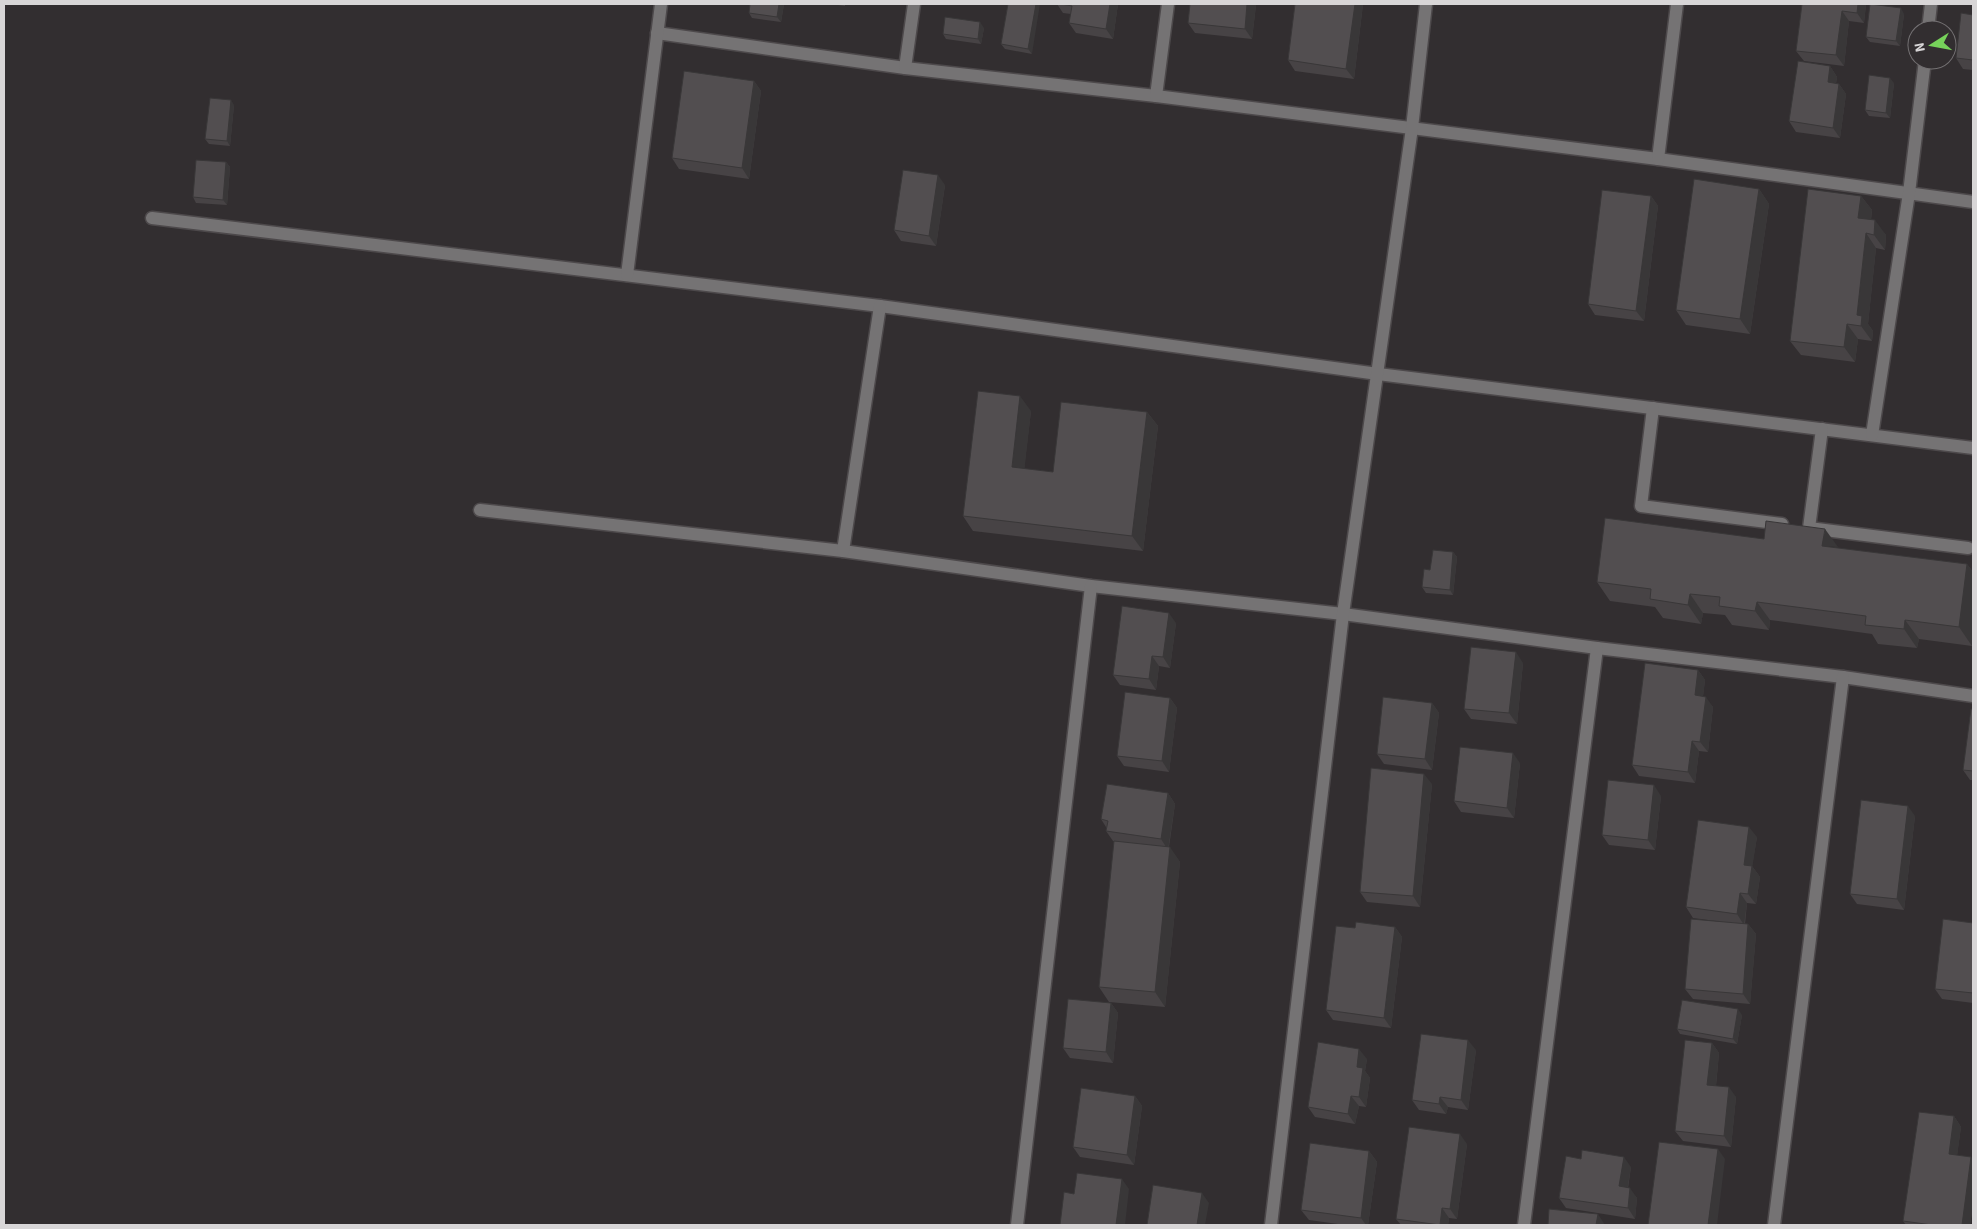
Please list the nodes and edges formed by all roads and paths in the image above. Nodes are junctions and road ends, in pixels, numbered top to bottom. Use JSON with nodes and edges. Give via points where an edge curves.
{"nodes":[{"id":1,"x":661,"y":4,"type":"edge"},
{"id":2,"x":914,"y":4,"type":"edge"},
{"id":3,"x":1168,"y":4,"type":"edge"},
{"id":4,"x":1426,"y":4,"type":"edge"},
{"id":5,"x":1677,"y":4,"type":"edge"},
{"id":6,"x":1931,"y":4,"type":"edge"},
{"id":7,"x":1929,"y":20,"type":"edge"},
{"id":8,"x":657,"y":32,"type":"junction"},
{"id":9,"x":905,"y":68,"type":"junction"},
{"id":10,"x":1924,"y":70,"type":"edge"},
{"id":11,"x":1156,"y":96,"type":"junction"},
{"id":12,"x":1412,"y":128,"type":"junction"},
{"id":13,"x":1658,"y":159,"type":"junction"},
{"id":14,"x":1909,"y":193,"type":"junction"},
{"id":15,"x":1973,"y":202,"type":"edge"},
{"id":16,"x":152,"y":218,"type":"dead end"},
{"id":17,"x":627,"y":274,"type":"junction"},
{"id":18,"x":880,"y":306,"type":"junction"},
{"id":19,"x":1378,"y":374,"type":"junction"},
{"id":20,"x":1653,"y":408,"type":"junction"},
{"id":21,"x":1822,"y":429,"type":"junction"},
{"id":22,"x":1872,"y":435,"type":"junction"},
{"id":23,"x":1973,"y":448,"type":"edge"},
{"id":24,"x":480,"y":510,"type":"dead end"},
{"id":25,"x":1809,"y":528,"type":"junction"},
{"id":26,"x":1968,"y":548,"type":"dead end"},
{"id":27,"x":844,"y":551,"type":"junction"},
{"id":28,"x":1091,"y":586,"type":"junction"},
{"id":29,"x":1343,"y":614,"type":"junction"},
{"id":30,"x":1597,"y":648,"type":"junction"},
{"id":31,"x":1843,"y":677,"type":"junction"},
{"id":32,"x":1973,"y":696,"type":"edge"},
{"id":33,"x":1017,"y":1225,"type":"edge"},
{"id":34,"x":1271,"y":1225,"type":"edge"},
{"id":35,"x":1524,"y":1225,"type":"edge"},
{"id":36,"x":1774,"y":1225,"type":"edge"}],
"edges":[{"from":1,"to":8,"type":"street"},
{"from":2,"to":9,"type":"street"},
{"from":3,"to":11,"type":"street"},
{"from":4,"to":12,"type":"street"},
{"from":5,"to":13,"type":"street"},
{"from":6,"to":7,"type":"street"},
{"from":8,"to":9,"type":"street"},
{"from":8,"to":17,"type":"street"},
{"from":9,"to":11,"type":"street"},
{"from":10,"to":14,"type":"street"},
{"from":11,"to":12,"type":"street"},
{"from":12,"to":13,"type":"street"},
{"from":12,"to":19,"type":"street"},
{"from":13,"to":14,"type":"street"},
{"from":14,"to":15,"type":"street"},
{"from":14,"to":22,"type":"street"},
{"from":16,"to":17,"type":"street"},
{"from":17,"to":18,"type":"street"},
{"from":18,"to":19,"type":"street"},
{"from":18,"to":27,"type":"street"},
{"from":19,"to":20,"type":"street"},
{"from":19,"to":29,"type":"street"},
{"from":20,"to":21,"type":"street"},
{"from":20,"to":25,"type":"street","via":[[1640,506]]},
{"from":21,"to":22,"type":"street"},
{"from":21,"to":25,"type":"street"},
{"from":22,"to":23,"type":"street"},
{"from":24,"to":27,"type":"street"},
{"from":25,"to":26,"type":"street"},
{"from":27,"to":28,"type":"street"},
{"from":28,"to":29,"type":"street"},
{"from":28,"to":33,"type":"street"},
{"from":29,"to":30,"type":"street"},
{"from":29,"to":34,"type":"street"},
{"from":30,"to":31,"type":"street"},
{"from":30,"to":35,"type":"street"},
{"from":31,"to":32,"type":"street"},
{"from":31,"to":36,"type":"street"}]}
